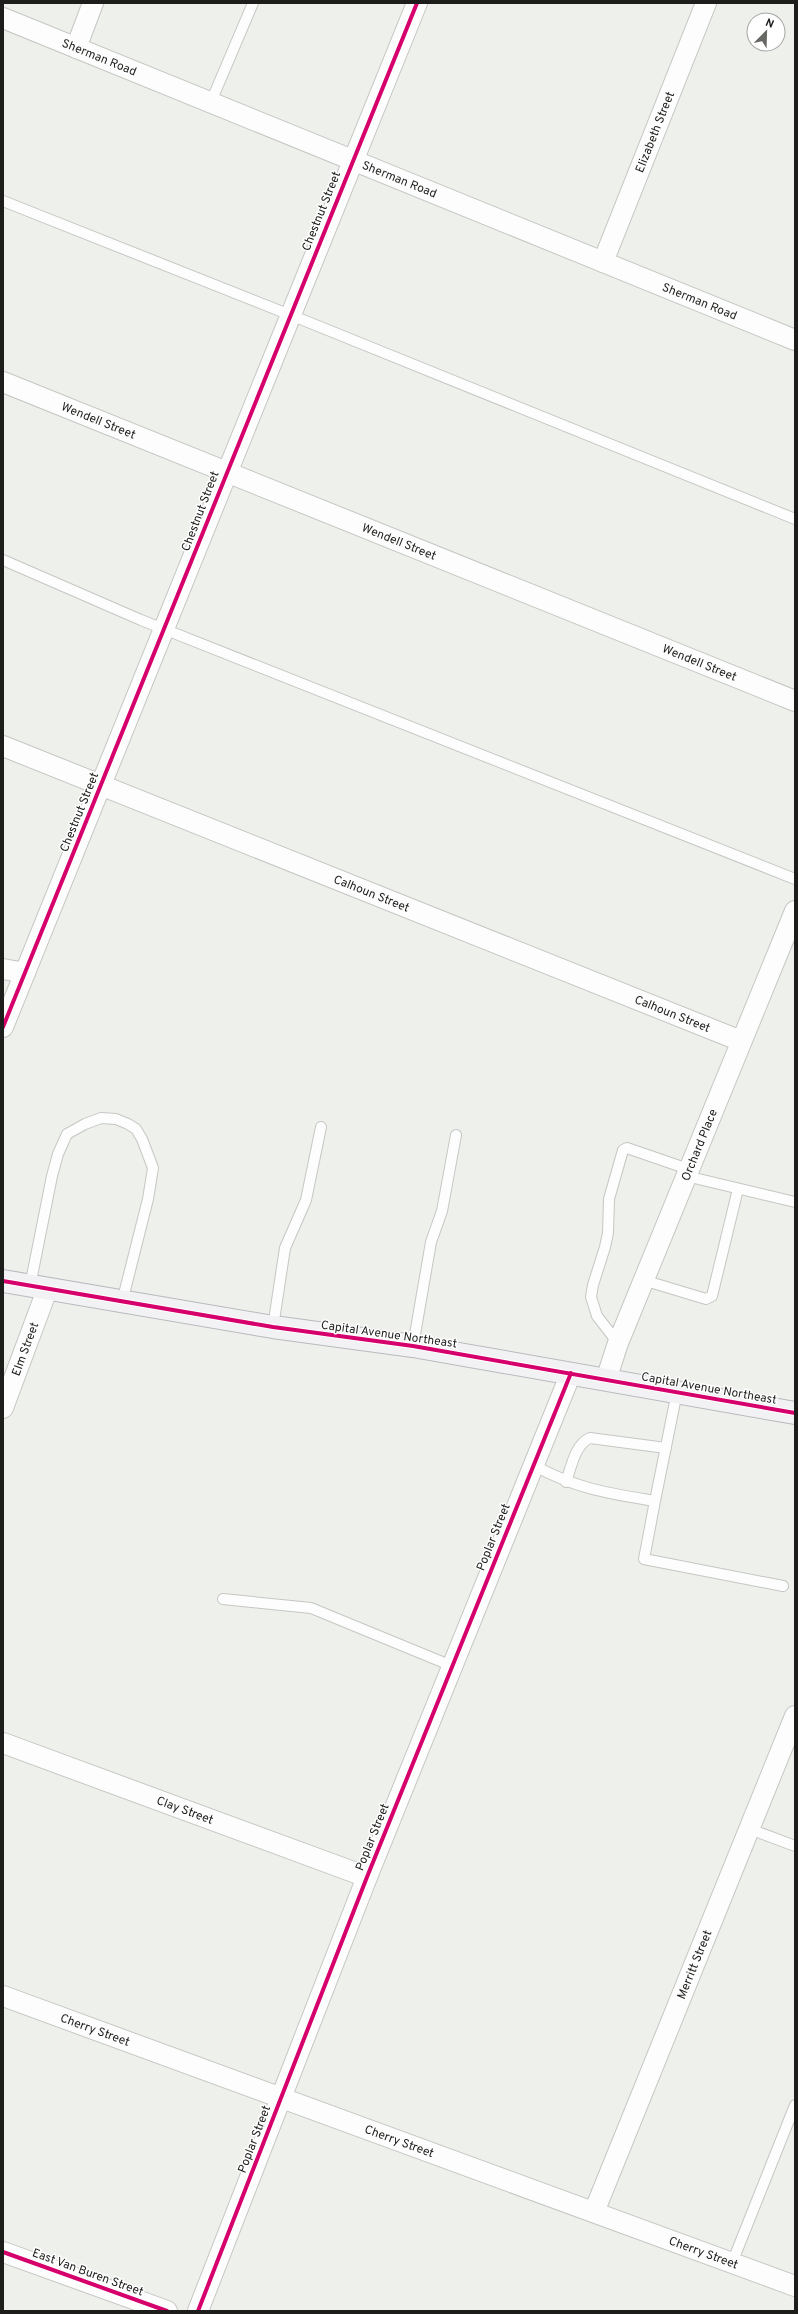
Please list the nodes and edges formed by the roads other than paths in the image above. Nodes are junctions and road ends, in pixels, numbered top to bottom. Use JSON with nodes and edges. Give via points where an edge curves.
{"nodes":[{"id":1,"x":93,"y":3,"type":"edge"},
{"id":2,"x":252,"y":3,"type":"edge"},
{"id":3,"x":417,"y":3,"type":"edge"},
{"id":4,"x":706,"y":3,"type":"edge"},
{"id":5,"x":3,"y":18,"type":"edge"},
{"id":6,"x":76,"y":48,"type":"junction"},
{"id":7,"x":210,"y":104,"type":"junction"},
{"id":8,"x":352,"y":160,"type":"junction"},
{"id":9,"x":3,"y":201,"type":"edge"},
{"id":10,"x":603,"y":262,"type":"junction"},
{"id":11,"x":290,"y":315,"type":"junction"},
{"id":12,"x":795,"y":340,"type":"edge"},
{"id":13,"x":3,"y":382,"type":"edge"},
{"id":14,"x":226,"y":473,"type":"junction"},
{"id":15,"x":795,"y":519,"type":"edge"},
{"id":16,"x":3,"y":560,"type":"edge"},
{"id":17,"x":165,"y":629,"type":"junction"},
{"id":18,"x":795,"y":701,"type":"edge"},
{"id":19,"x":3,"y":746,"type":"edge"},
{"id":20,"x":101,"y":786,"type":"junction"},
{"id":21,"x":795,"y":879,"type":"edge"},
{"id":22,"x":795,"y":911,"type":"edge"},
{"id":23,"x":3,"y":969,"type":"edge"},
{"id":24,"x":25,"y":973,"type":"junction"},
{"id":25,"x":3,"y":1027,"type":"edge"},
{"id":26,"x":741,"y":1041,"type":"junction"},
{"id":27,"x":321,"y":1127,"type":"dead end"},
{"id":28,"x":456,"y":1135,"type":"dead end"},
{"id":29,"x":687,"y":1172,"type":"junction"},
{"id":30,"x":738,"y":1189,"type":"junction"},
{"id":31,"x":795,"y":1202,"type":"edge"},
{"id":32,"x":643,"y":1280,"type":"junction"},
{"id":33,"x":3,"y":1281,"type":"edge"},
{"id":34,"x":39,"y":1288,"type":"junction"},
{"id":35,"x":122,"y":1302,"type":"junction"},
{"id":36,"x":273,"y":1327,"type":"junction"},
{"id":37,"x":618,"y":1343,"type":"junction"},
{"id":38,"x":413,"y":1346,"type":"junction"},
{"id":39,"x":570,"y":1373,"type":"junction"},
{"id":40,"x":606,"y":1380,"type":"junction"},
{"id":41,"x":677,"y":1392,"type":"junction"},
{"id":42,"x":3,"y":1408,"type":"edge"},
{"id":43,"x":795,"y":1413,"type":"edge"},
{"id":44,"x":666,"y":1448,"type":"junction"},
{"id":45,"x":533,"y":1465,"type":"junction"},
{"id":46,"x":566,"y":1482,"type":"junction"},
{"id":47,"x":655,"y":1501,"type":"junction"},
{"id":48,"x":783,"y":1586,"type":"dead end"},
{"id":49,"x":223,"y":1600,"type":"dead end"},
{"id":50,"x":452,"y":1666,"type":"junction"},
{"id":51,"x":795,"y":1716,"type":"edge"},
{"id":52,"x":3,"y":1743,"type":"edge"},
{"id":53,"x":750,"y":1829,"type":"junction"},
{"id":54,"x":795,"y":1846,"type":"edge"},
{"id":55,"x":367,"y":1877,"type":"junction"},
{"id":56,"x":3,"y":1996,"type":"edge"},
{"id":57,"x":281,"y":2098,"type":"junction"},
{"id":58,"x":795,"y":2105,"type":"edge"},
{"id":59,"x":594,"y":2212,"type":"junction"},
{"id":60,"x":3,"y":2252,"type":"edge"},
{"id":61,"x":732,"y":2263,"type":"junction"},
{"id":62,"x":795,"y":2286,"type":"edge"},
{"id":63,"x":167,"y":2311,"type":"edge"},
{"id":64,"x":198,"y":2311,"type":"edge"}],
"edges":[{"from":1,"to":6,"type":"street"},
{"from":2,"to":7,"type":"lane"},
{"from":3,"to":8,"type":"street","name":"Chestnut Street"},
{"from":4,"to":10,"type":"street","name":"Elizabeth Street"},
{"from":5,"to":6,"type":"street","name":"Sherman Road"},
{"from":6,"to":7,"type":"street","name":"Sherman Road"},
{"from":7,"to":8,"type":"street","name":"Sherman Road"},
{"from":8,"to":10,"type":"street","name":"Sherman Road"},
{"from":8,"to":11,"type":"street","name":"Chestnut Street"},
{"from":9,"to":11,"type":"lane"},
{"from":10,"to":12,"type":"street","name":"Sherman Road"},
{"from":11,"to":14,"type":"street","name":"Chestnut Street"},
{"from":11,"to":15,"type":"lane"},
{"from":13,"to":14,"type":"street","name":"Wendell Street"},
{"from":14,"to":17,"type":"street","name":"Chestnut Street"},
{"from":14,"to":18,"type":"street","name":"Wendell Street"},
{"from":16,"to":17,"type":"lane"},
{"from":17,"to":20,"type":"street","name":"Chestnut Street"},
{"from":17,"to":21,"type":"lane"},
{"from":19,"to":20,"type":"street","name":"Calhoun Street"},
{"from":20,"to":24,"type":"street","name":"Chestnut Street"},
{"from":20,"to":26,"type":"street","name":"Calhoun Street"},
{"from":22,"to":26,"type":"street","name":"Orchard Place"},
{"from":23,"to":24,"type":"street"},
{"from":24,"to":25,"type":"street","name":"Chestnut Street"},
{"from":26,"to":29,"type":"street","name":"Orchard Place"},
{"from":27,"to":36,"type":"lane","via":[[306,1200],[285,1248]]},
{"from":28,"to":38,"type":"lane","via":[[442,1211],[431,1242]]},
{"from":29,"to":30,"type":"lane"},
{"from":29,"to":32,"type":"street","name":"Orchard Place"},
{"from":29,"to":37,"type":"lane","via":[[627,1148],[623,1150],[609,1199],[608,1233],[591,1297],[597,1316]]},
{"from":30,"to":31,"type":"lane"},
{"from":30,"to":32,"type":"lane","via":[[712,1296],[706,1299]]},
{"from":32,"to":37,"type":"street","name":"Orchard Place"},
{"from":33,"to":34,"type":"main road","name":"Capital Avenue Northeast"},
{"from":34,"to":35,"type":"main road","name":"Capital Avenue Northeast"},
{"from":34,"to":35,"type":"lane","via":[[52,1176],[67,1134],[101,1118],[116,1119],[136,1129],[153,1168],[148,1199]]},
{"from":34,"to":42,"type":"street","name":"Elm Street"},
{"from":35,"to":36,"type":"main road","name":"Capital Avenue Northeast"},
{"from":36,"to":38,"type":"main road","name":"Capital Avenue Northeast"},
{"from":37,"to":40,"type":"street","name":"Orchard Place"},
{"from":38,"to":39,"type":"main road","name":"Capital Avenue Northeast"},
{"from":39,"to":40,"type":"main road","name":"Capital Avenue Northeast"},
{"from":39,"to":45,"type":"street","name":"Poplar Street"},
{"from":40,"to":41,"type":"main road","name":"Capital Avenue Northeast"},
{"from":41,"to":43,"type":"main road","name":"Capital Avenue Northeast"},
{"from":41,"to":44,"type":"lane"},
{"from":44,"to":46,"type":"lane","via":[[590,1438],[585,1440],[578,1450]]},
{"from":44,"to":47,"type":"lane"},
{"from":45,"to":46,"type":"lane"},
{"from":45,"to":50,"type":"street","name":"Poplar Street"},
{"from":46,"to":47,"type":"lane","via":[[592,1490]]},
{"from":47,"to":48,"type":"lane","via":[[644,1558]]},
{"from":49,"to":50,"type":"lane","via":[[311,1608]]},
{"from":50,"to":55,"type":"street","name":"Poplar Street"},
{"from":51,"to":53,"type":"street","name":"Merritt Street"},
{"from":52,"to":55,"type":"street","name":"Clay Street"},
{"from":53,"to":54,"type":"lane"},
{"from":53,"to":59,"type":"street","name":"Merritt Street"},
{"from":55,"to":57,"type":"street","name":"Poplar Street"},
{"from":56,"to":57,"type":"street","name":"Cherry Street"},
{"from":57,"to":59,"type":"street","name":"Cherry Street"},
{"from":57,"to":64,"type":"street","name":"Poplar Street"},
{"from":58,"to":61,"type":"lane"},
{"from":59,"to":61,"type":"street","name":"Cherry Street"},
{"from":60,"to":63,"type":"street","name":"East Van Buren Street"},
{"from":61,"to":62,"type":"street","name":"Cherry Street"}]}
